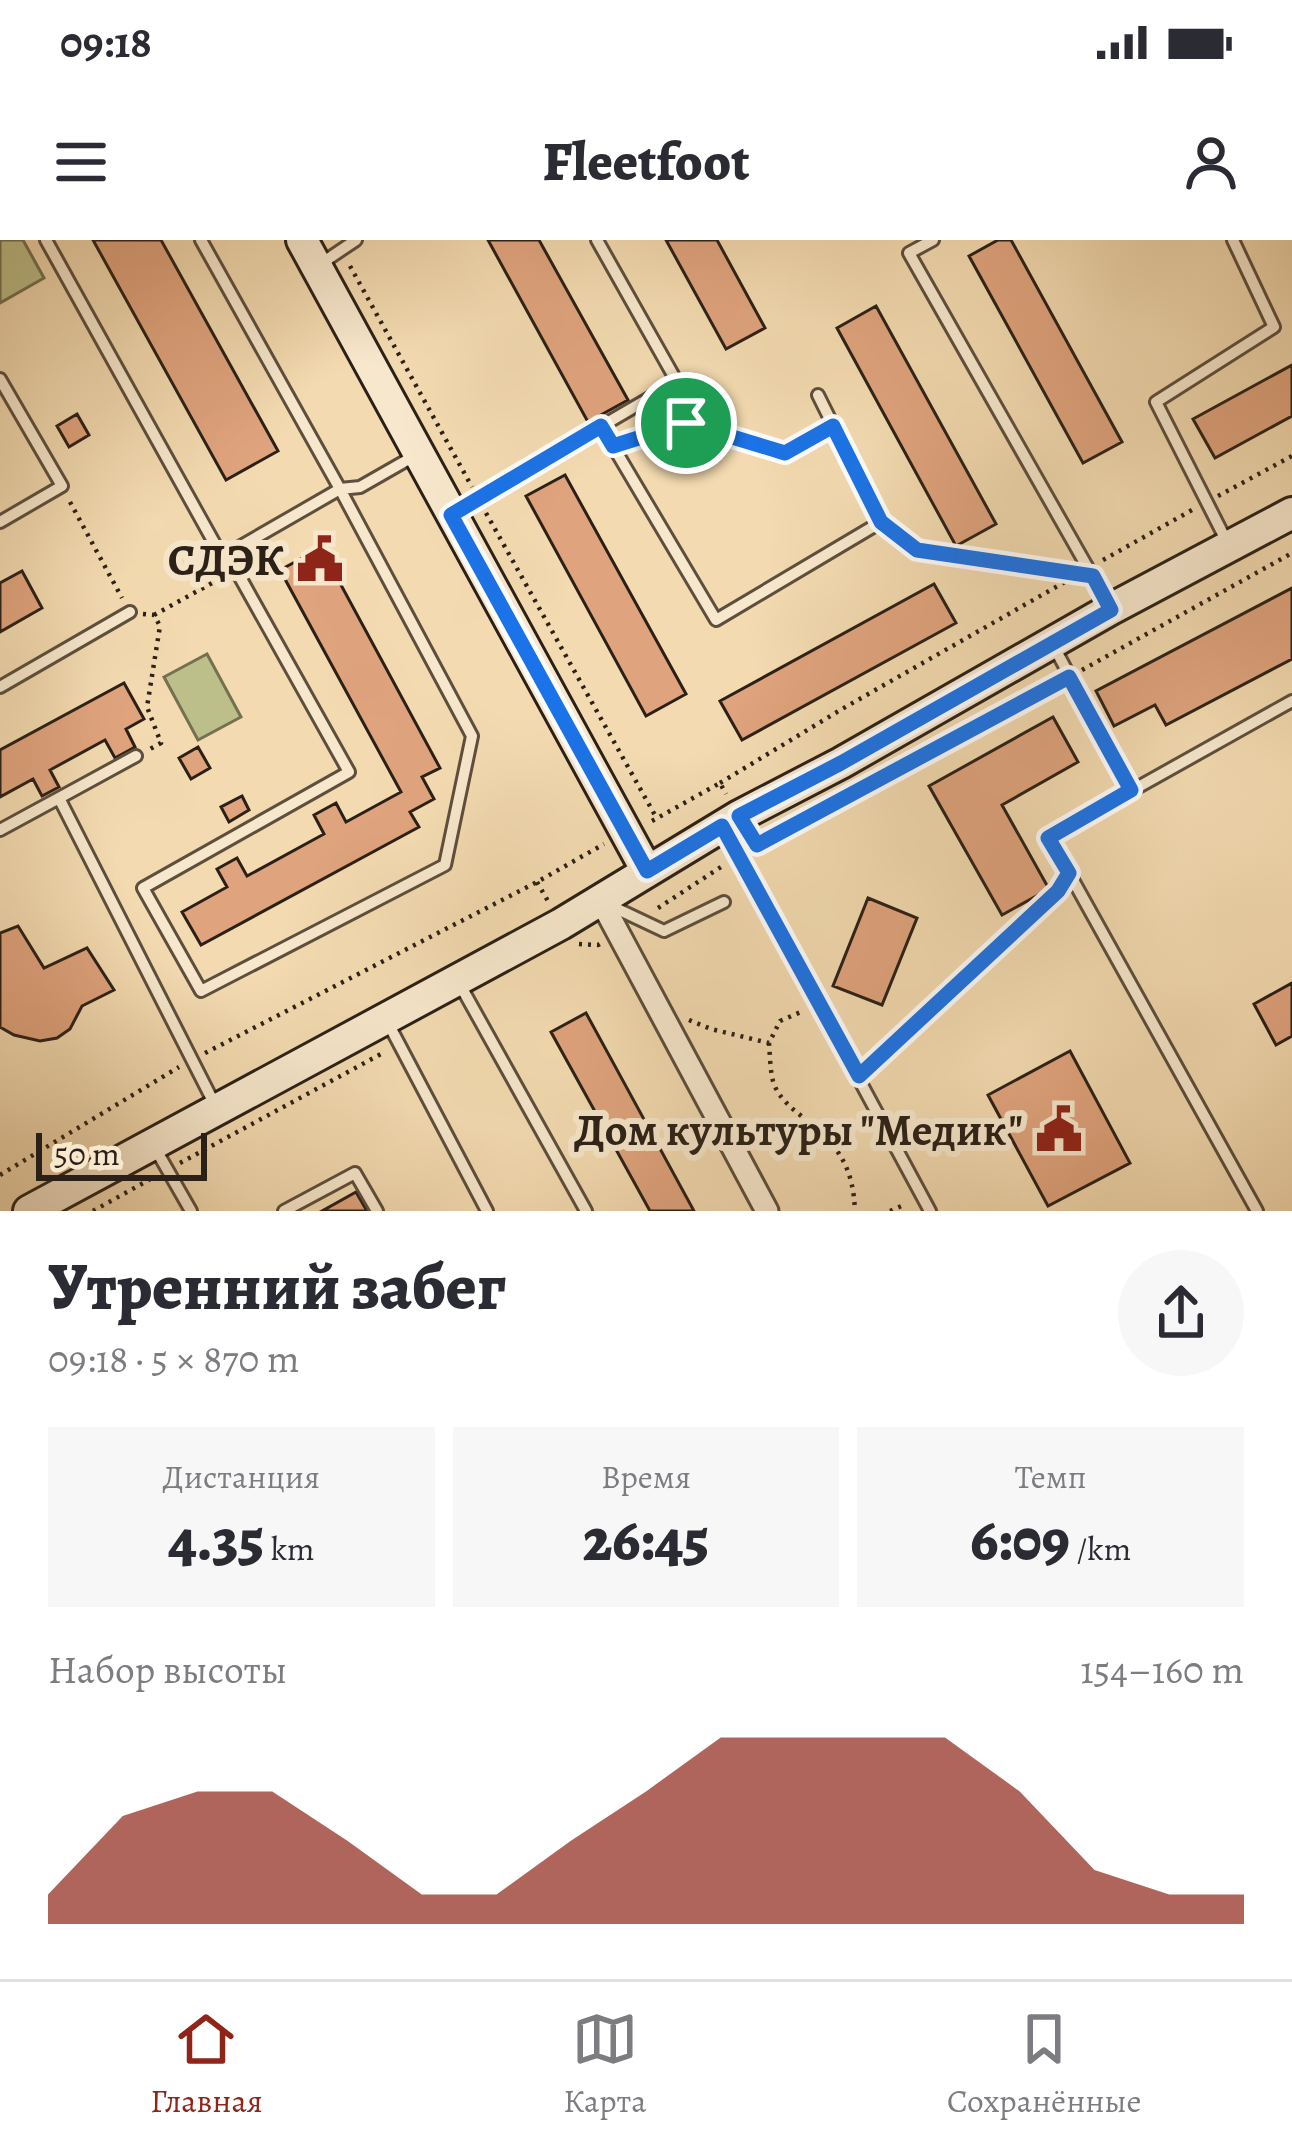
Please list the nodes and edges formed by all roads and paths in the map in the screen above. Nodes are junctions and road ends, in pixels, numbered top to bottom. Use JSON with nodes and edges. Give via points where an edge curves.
{"nodes":[{"id":1,"x":46,"y":240,"type":"edge"},
{"id":2,"x":201,"y":240,"type":"edge"},
{"id":3,"x":356,"y":240,"type":"edge"},
{"id":4,"x":597,"y":240,"type":"edge"},
{"id":5,"x":933,"y":240,"type":"edge"},
{"id":6,"x":1233,"y":240,"type":"edge"},
{"id":7,"x":320,"y":252,"type":"edge"},
{"id":8,"x":0,"y":379,"type":"edge"},
{"id":9,"x":818,"y":395,"type":"dead end"},
{"id":10,"x":601,"y":426,"type":"junction"},
{"id":11,"x":833,"y":426,"type":"junction"},
{"id":12,"x":613,"y":446,"type":"junction"},
{"id":13,"x":418,"y":454,"type":"junction"},
{"id":14,"x":1292,"y":456,"type":"edge"},
{"id":15,"x":340,"y":489,"type":"junction"},
{"id":16,"x":478,"y":498,"type":"junction"},
{"id":17,"x":1215,"y":498,"type":"dead end"},
{"id":18,"x":1196,"y":508,"type":"dead end"},
{"id":19,"x":1292,"y":513,"type":"edge"},
{"id":20,"x":451,"y":515,"type":"junction"},
{"id":21,"x":0,"y":522,"type":"edge"},
{"id":22,"x":881,"y":522,"type":"junction"},
{"id":23,"x":1229,"y":547,"type":"junction"},
{"id":24,"x":1292,"y":553,"type":"edge"},
{"id":25,"x":222,"y":557,"type":"junction"},
{"id":26,"x":1098,"y":563,"type":"dead end"},
{"id":27,"x":236,"y":570,"type":"junction"},
{"id":28,"x":1078,"y":574,"type":"dead end"},
{"id":29,"x":1093,"y":576,"type":"junction"},
{"id":30,"x":1111,"y":610,"type":"junction"},
{"id":31,"x":130,"y":612,"type":"dead end"},
{"id":32,"x":154,"y":615,"type":"dead end"},
{"id":33,"x":1052,"y":643,"type":"junction"},
{"id":34,"x":1069,"y":677,"type":"junction"},
{"id":35,"x":0,"y":687,"type":"edge"},
{"id":36,"x":1292,"y":701,"type":"edge"},
{"id":37,"x":136,"y":756,"type":"dead end"},
{"id":38,"x":720,"y":783,"type":"junction"},
{"id":39,"x":1131,"y":790,"type":"junction"},
{"id":40,"x":59,"y":799,"type":"junction"},
{"id":41,"x":656,"y":819,"type":"junction"},
{"id":42,"x":730,"y":821,"type":"junction"},
{"id":43,"x":0,"y":830,"type":"edge"},
{"id":44,"x":626,"y":832,"type":"junction"},
{"id":45,"x":647,"y":871,"type":"junction"},
{"id":46,"x":1069,"y":873,"type":"junction"},
{"id":47,"x":601,"y":901,"type":"junction"},
{"id":48,"x":724,"y":902,"type":"dead end"},
{"id":49,"x":457,"y":980,"type":"junction"},
{"id":50,"x":819,"y":1004,"type":"junction"},
{"id":51,"x":386,"y":1018,"type":"junction"},
{"id":52,"x":684,"y":1018,"type":"dead end"},
{"id":53,"x":769,"y":1043,"type":"junction"},
{"id":54,"x":193,"y":1059,"type":"junction"},
{"id":55,"x":859,"y":1076,"type":"junction"},
{"id":56,"x":218,"y":1110,"type":"junction"},
{"id":57,"x":154,"y":1145,"type":"junction"},
{"id":58,"x":0,"y":1175,"type":"edge"},
{"id":59,"x":29,"y":1211,"type":"edge"},
{"id":60,"x":191,"y":1211,"type":"edge"},
{"id":61,"x":284,"y":1211,"type":"edge"},
{"id":62,"x":376,"y":1211,"type":"edge"},
{"id":63,"x":487,"y":1211,"type":"edge"},
{"id":64,"x":586,"y":1211,"type":"edge"},
{"id":65,"x":767,"y":1211,"type":"edge"},
{"id":66,"x":855,"y":1211,"type":"edge"},
{"id":67,"x":930,"y":1211,"type":"edge"},
{"id":68,"x":1256,"y":1211,"type":"edge"}],
"edges":[{"from":1,"to":25,"type":"lane"},
{"from":2,"to":15,"type":"lane"},
{"from":3,"to":7,"type":"lane"},
{"from":4,"to":10,"type":"lane","via":[[677,382]]},
{"from":5,"to":29,"type":"lane","via":[[909,253]]},
{"from":6,"to":23,"type":"lane","via":[[1274,327],[1156,402]]},
{"from":7,"to":13,"type":"street"},
{"from":7,"to":16,"type":"path"},
{"from":8,"to":21,"type":"lane","via":[[62,487]]},
{"from":9,"to":11,"type":"lane"},
{"from":10,"to":12,"type":"lane"},
{"from":10,"to":16,"type":"lane"},
{"from":11,"to":12,"type":"path","via":[[785,453],[686,423]]},
{"from":11,"to":22,"type":"lane"},
{"from":12,"to":22,"type":"lane","via":[[716,620]]},
{"from":13,"to":15,"type":"lane","via":[[360,487]]},
{"from":13,"to":20,"type":"street"},
{"from":14,"to":17,"type":"path"},
{"from":15,"to":25,"type":"lane"},
{"from":15,"to":27,"type":"lane","via":[[472,736],[446,865],[201,992],[143,888],[349,772]]},
{"from":16,"to":20,"type":"lane"},
{"from":16,"to":41,"type":"path"},
{"from":18,"to":26,"type":"path"},
{"from":19,"to":23,"type":"street"},
{"from":20,"to":44,"type":"street"},
{"from":22,"to":29,"type":"path","via":[[917,550]]},
{"from":23,"to":30,"type":"street"},
{"from":24,"to":34,"type":"path"},
{"from":25,"to":27,"type":"lane"},
{"from":27,"to":32,"type":"path"},
{"from":28,"to":38,"type":"path"},
{"from":29,"to":30,"type":"lane"},
{"from":30,"to":33,"type":"street"},
{"from":31,"to":35,"type":"lane"},
{"from":33,"to":34,"type":"lane"},
{"from":33,"to":42,"type":"street"},
{"from":34,"to":39,"type":"lane"},
{"from":34,"to":42,"type":"path","via":[[757,845]]},
{"from":36,"to":39,"type":"lane"},
{"from":37,"to":40,"type":"lane"},
{"from":38,"to":41,"type":"path"},
{"from":38,"to":42,"type":"path"},
{"from":39,"to":46,"type":"lane","via":[[1048,838]]},
{"from":40,"to":43,"type":"lane"},
{"from":40,"to":54,"type":"lane"},
{"from":41,"to":44,"type":"path"},
{"from":42,"to":45,"type":"street"},
{"from":42,"to":50,"type":"lane"},
{"from":44,"to":45,"type":"street"},
{"from":44,"to":54,"type":"path"},
{"from":45,"to":47,"type":"street"},
{"from":46,"to":55,"type":"lane"},
{"from":46,"to":68,"type":"lane"},
{"from":47,"to":48,"type":"lane","via":[[664,931]]},
{"from":47,"to":49,"type":"street"},
{"from":47,"to":65,"type":"street"},
{"from":49,"to":51,"type":"street"},
{"from":49,"to":64,"type":"lane"},
{"from":50,"to":53,"type":"path","via":[[780,1022]]},
{"from":50,"to":55,"type":"lane"},
{"from":51,"to":56,"type":"street"},
{"from":51,"to":63,"type":"lane"},
{"from":52,"to":53,"type":"path"},
{"from":53,"to":66,"type":"path","via":[[773,1083],[846,1160]]},
{"from":54,"to":56,"type":"lane"},
{"from":54,"to":58,"type":"path"},
{"from":55,"to":67,"type":"lane"},
{"from":56,"to":57,"type":"street"},
{"from":57,"to":59,"type":"street"},
{"from":57,"to":60,"type":"lane"},
{"from":61,"to":62,"type":"lane","via":[[356,1173]]}]}
